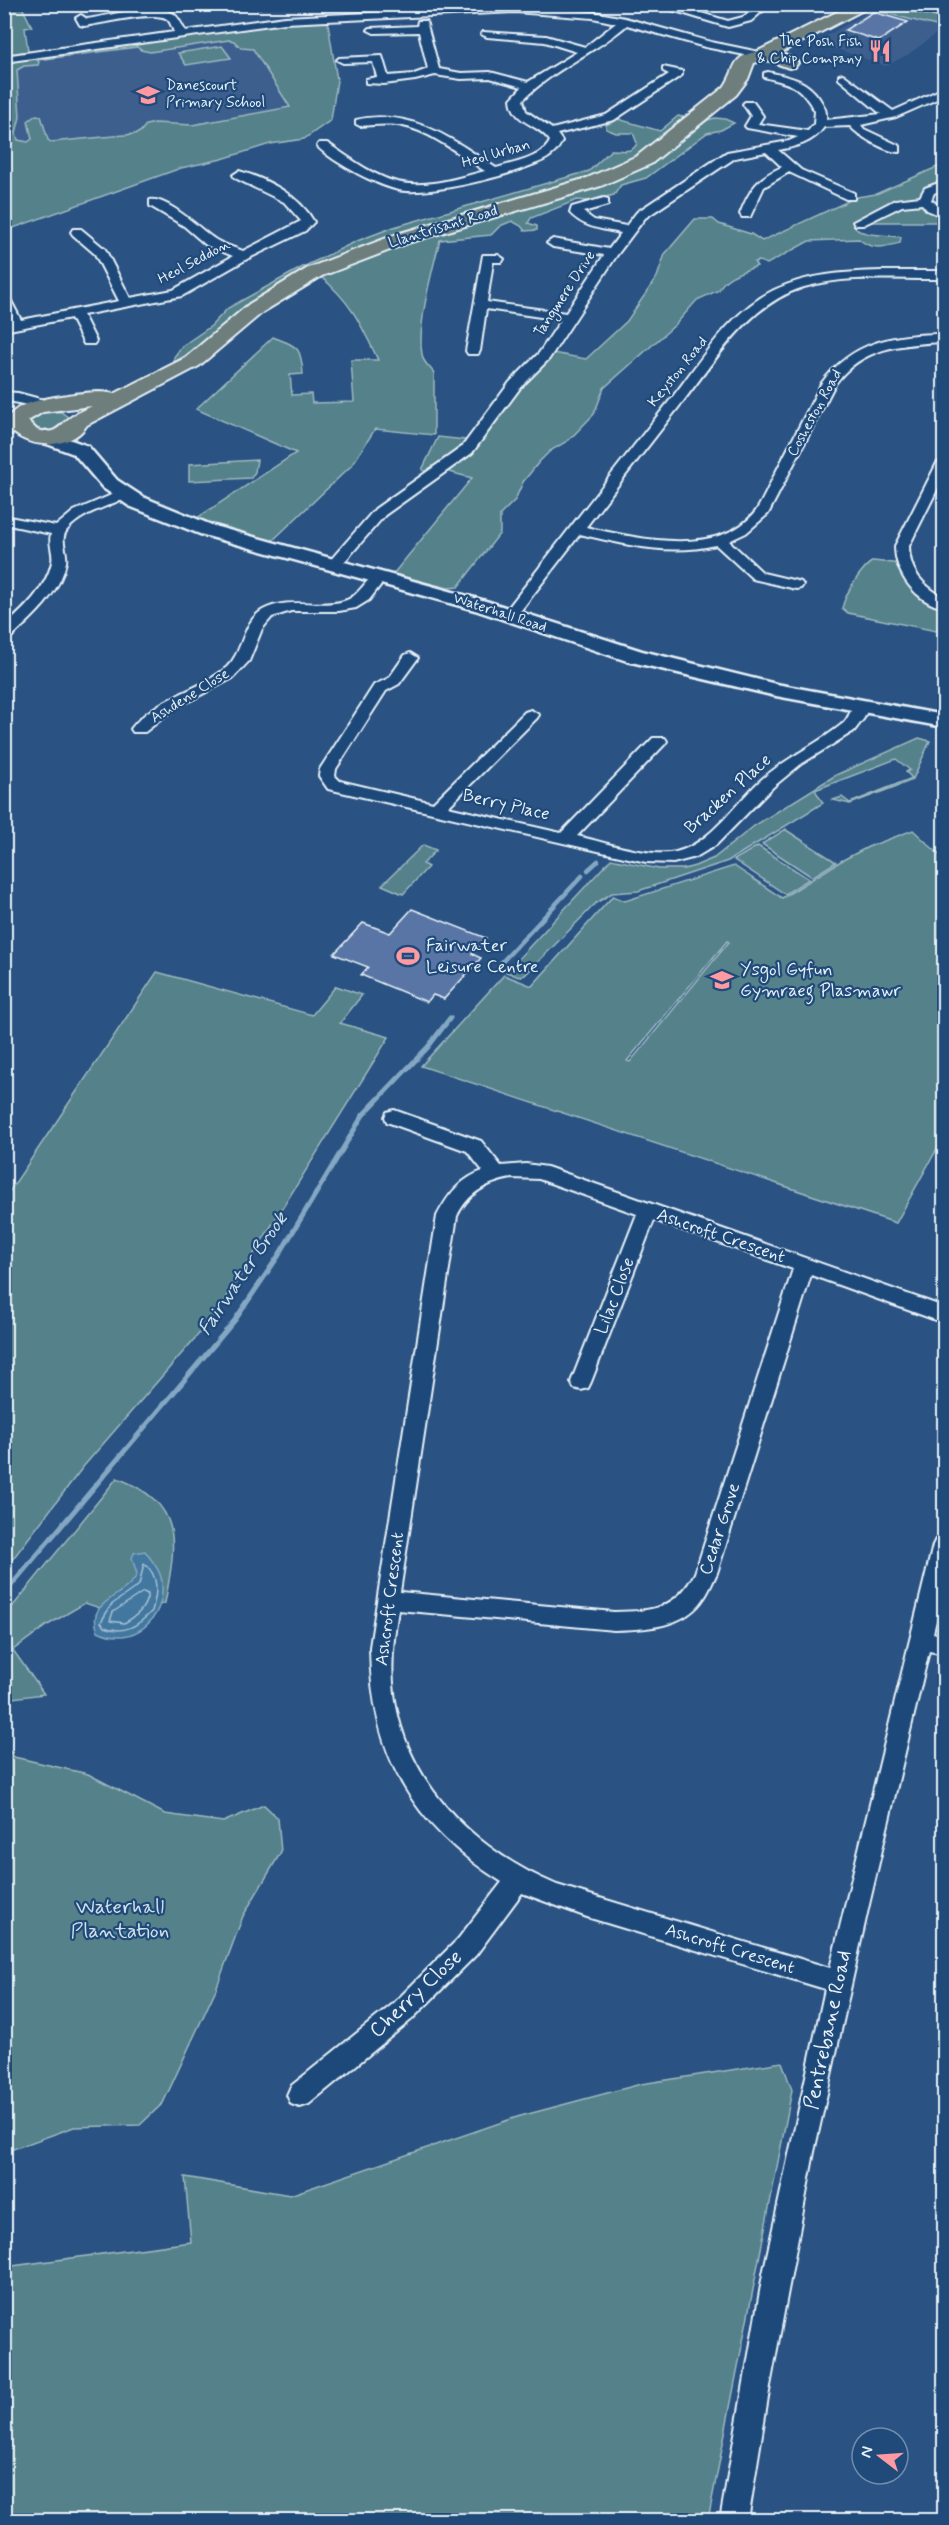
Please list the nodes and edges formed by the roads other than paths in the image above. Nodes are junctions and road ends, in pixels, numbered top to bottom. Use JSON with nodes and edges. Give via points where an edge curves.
{"nodes":[{"id":1,"x":657,"y":4,"type":"edge"},
{"id":2,"x":865,"y":6,"type":"edge"},
{"id":3,"x":515,"y":7,"type":"edge"},
{"id":4,"x":760,"y":9,"type":"dead end"},
{"id":5,"x":344,"y":10,"type":"edge"},
{"id":6,"x":81,"y":18,"type":"dead end"},
{"id":7,"x":838,"y":20,"type":"junction"},
{"id":8,"x":625,"y":21,"type":"junction"},
{"id":9,"x":374,"y":30,"type":"dead end"},
{"id":10,"x":181,"y":34,"type":"junction"},
{"id":11,"x":487,"y":34,"type":"dead end"},
{"id":12,"x":709,"y":45,"type":"junction"},
{"id":13,"x":587,"y":51,"type":"junction"},
{"id":14,"x":762,"y":55,"type":"junction"},
{"id":15,"x":4,"y":59,"type":"edge"},
{"id":16,"x":343,"y":60,"type":"dead end"},
{"id":17,"x":744,"y":64,"type":"junction"},
{"id":18,"x":667,"y":69,"type":"dead end"},
{"id":19,"x":434,"y":71,"type":"junction"},
{"id":20,"x":791,"y":71,"type":"junction"},
{"id":21,"x":766,"y":75,"type":"junction"},
{"id":22,"x":843,"y":76,"type":"dead end"},
{"id":23,"x":370,"y":81,"type":"dead end"},
{"id":24,"x":384,"y":81,"type":"junction"},
{"id":25,"x":530,"y":86,"type":"junction"},
{"id":26,"x":945,"y":91,"type":"edge"},
{"id":27,"x":730,"y":92,"type":"junction"},
{"id":28,"x":930,"y":100,"type":"junction"},
{"id":29,"x":749,"y":104,"type":"dead end"},
{"id":30,"x":945,"y":106,"type":"edge"},
{"id":31,"x":892,"y":115,"type":"junction"},
{"id":32,"x":360,"y":122,"type":"dead end"},
{"id":33,"x":820,"y":123,"type":"junction"},
{"id":34,"x":854,"y":123,"type":"junction"},
{"id":35,"x":552,"y":132,"type":"junction"},
{"id":36,"x":810,"y":135,"type":"junction"},
{"id":37,"x":323,"y":146,"type":"dead end"},
{"id":38,"x":768,"y":148,"type":"junction"},
{"id":39,"x":896,"y":149,"type":"dead end"},
{"id":40,"x":789,"y":168,"type":"junction"},
{"id":41,"x":493,"y":171,"type":"junction"},
{"id":42,"x":239,"y":175,"type":"dead end"},
{"id":43,"x":945,"y":185,"type":"edge"},
{"id":44,"x":850,"y":196,"type":"dead end"},
{"id":45,"x":925,"y":200,"type":"junction"},
{"id":46,"x":604,"y":202,"type":"dead end"},
{"id":47,"x":154,"y":203,"type":"dead end"},
{"id":48,"x":945,"y":213,"type":"edge"},
{"id":49,"x":746,"y":214,"type":"dead end"},
{"id":50,"x":859,"y":222,"type":"dead end"},
{"id":51,"x":627,"y":230,"type":"junction"},
{"id":52,"x":87,"y":235,"type":"dead end"},
{"id":53,"x":553,"y":243,"type":"dead end"},
{"id":54,"x":612,"y":253,"type":"junction"},
{"id":55,"x":243,"y":256,"type":"junction"},
{"id":56,"x":498,"y":259,"type":"dead end"},
{"id":57,"x":944,"y":278,"type":"edge"},
{"id":58,"x":4,"y":299,"type":"edge"},
{"id":59,"x":127,"y":304,"type":"junction"},
{"id":60,"x":479,"y":305,"type":"junction"},
{"id":61,"x":76,"y":314,"type":"junction"},
{"id":62,"x":570,"y":318,"type":"junction"},
{"id":63,"x":10,"y":326,"type":"edge"},
{"id":64,"x":82,"y":337,"type":"dead end"},
{"id":65,"x":945,"y":338,"type":"edge"},
{"id":66,"x":488,"y":344,"type":"dead end"},
{"id":67,"x":163,"y":378,"type":"junction"},
{"id":68,"x":5,"y":396,"type":"edge"},
{"id":69,"x":52,"y":405,"type":"junction"},
{"id":70,"x":14,"y":423,"type":"edge"},
{"id":71,"x":79,"y":423,"type":"junction"},
{"id":72,"x":41,"y":437,"type":"junction"},
{"id":73,"x":4,"y":445,"type":"edge"},
{"id":74,"x":81,"y":450,"type":"junction"},
{"id":75,"x":945,"y":463,"type":"edge"},
{"id":76,"x":123,"y":494,"type":"junction"},
{"id":77,"x":4,"y":520,"type":"edge"},
{"id":78,"x":578,"y":529,"type":"junction"},
{"id":79,"x":59,"y":531,"type":"junction"},
{"id":80,"x":720,"y":541,"type":"junction"},
{"id":81,"x":333,"y":566,"type":"junction"},
{"id":82,"x":379,"y":578,"type":"junction"},
{"id":83,"x":796,"y":585,"type":"dead end"},
{"id":84,"x":945,"y":604,"type":"edge"},
{"id":85,"x":510,"y":615,"type":"junction"},
{"id":86,"x":4,"y":636,"type":"edge"},
{"id":87,"x":410,"y":658,"type":"dead end"},
{"id":88,"x":861,"y":706,"type":"junction"},
{"id":89,"x":531,"y":716,"type":"dead end"},
{"id":90,"x":945,"y":721,"type":"edge"},
{"id":91,"x":138,"y":729,"type":"dead end"},
{"id":92,"x":659,"y":741,"type":"dead end"},
{"id":93,"x":436,"y":809,"type":"junction"},
{"id":94,"x":565,"y":838,"type":"junction"},
{"id":95,"x":394,"y":1117,"type":"dead end"},
{"id":96,"x":496,"y":1174,"type":"junction"},
{"id":97,"x":648,"y":1210,"type":"junction"},
{"id":98,"x":804,"y":1265,"type":"junction"},
{"id":99,"x":945,"y":1316,"type":"edge"},
{"id":100,"x":581,"y":1382,"type":"dead end"},
{"id":101,"x":945,"y":1545,"type":"edge"},
{"id":102,"x":388,"y":1600,"type":"junction"},
{"id":103,"x":921,"y":1640,"type":"junction"},
{"id":104,"x":945,"y":1645,"type":"edge"},
{"id":105,"x":518,"y":1879,"type":"junction"},
{"id":106,"x":837,"y":1982,"type":"junction"},
{"id":107,"x":300,"y":2096,"type":"dead end"},
{"id":108,"x":734,"y":2520,"type":"edge"}],
"edges":[{"from":1,"to":4,"type":"street","via":[[728,24],[747,20]]},
{"from":2,"to":7,"type":"main road"},
{"from":3,"to":5,"type":"street"},
{"from":3,"to":8,"type":"street"},
{"from":5,"to":10,"type":"street"},
{"from":6,"to":10,"type":"street","via":[[84,23],[163,14],[171,17]]},
{"from":7,"to":14,"type":"main road"},
{"from":7,"to":20,"type":"main road","via":[[805,43]]},
{"from":8,"to":12,"type":"street"},
{"from":8,"to":13,"type":"street"},
{"from":9,"to":19,"type":"street","via":[[423,26]]},
{"from":10,"to":15,"type":"street"},
{"from":11,"to":13,"type":"street","via":[[502,31]]},
{"from":12,"to":14,"type":"street"},
{"from":12,"to":17,"type":"street"},
{"from":13,"to":25,"type":"street"},
{"from":14,"to":17,"type":"main road"},
{"from":14,"to":20,"type":"main road","via":[[782,58]]},
{"from":16,"to":24,"type":"street","via":[[378,58]]},
{"from":17,"to":21,"type":"main road","via":[[752,72]]},
{"from":17,"to":27,"type":"main road","name":"Llantrisant Road"},
{"from":18,"to":35,"type":"street","via":[[678,73],[610,118]]},
{"from":19,"to":24,"type":"street"},
{"from":19,"to":25,"type":"street","via":[[461,76],[490,75]]},
{"from":20,"to":21,"type":"main road","name":"Llantrisant Road"},
{"from":20,"to":33,"type":"street","via":[[819,105]]},
{"from":21,"to":27,"type":"main road","name":"Llantrisant Road"},
{"from":22,"to":31,"type":"street","via":[[861,86],[879,108]]},
{"from":23,"to":24,"type":"street"},
{"from":25,"to":35,"type":"street","name":"Heol Urban","via":[[517,99],[518,111]]},
{"from":26,"to":28,"type":"street"},
{"from":27,"to":67,"type":"main road","name":"Llantrisant Road","via":[[644,160],[619,172],[404,238],[315,272],[256,308],[192,362]]},
{"from":28,"to":30,"type":"street"},
{"from":28,"to":31,"type":"street"},
{"from":29,"to":36,"type":"street","via":[[757,116],[751,126]]},
{"from":31,"to":34,"type":"street"},
{"from":32,"to":41,"type":"street","via":[[411,124]]},
{"from":33,"to":34,"type":"street"},
{"from":33,"to":36,"type":"street","name":"Tangmere Drive"},
{"from":34,"to":39,"type":"street","via":[[861,131]]},
{"from":35,"to":41,"type":"street","name":"Heol Urban","via":[[556,141],[548,153]]},
{"from":36,"to":38,"type":"street","name":"Tangmere Drive","via":[[792,144]]},
{"from":37,"to":41,"type":"street","name":"Heol Urban","via":[[393,185],[406,188],[436,186]]},
{"from":38,"to":40,"type":"street"},
{"from":38,"to":51,"type":"street","name":"Tangmere Drive","via":[[744,151],[721,160],[645,211]]},
{"from":40,"to":44,"type":"street"},
{"from":40,"to":49,"type":"street","via":[[755,188]]},
{"from":42,"to":55,"type":"street","name":"Heol Seddon","via":[[290,201],[304,212],[308,222]]},
{"from":43,"to":45,"type":"street","via":[[929,191]]},
{"from":45,"to":48,"type":"street"},
{"from":45,"to":50,"type":"street","via":[[899,203]]},
{"from":46,"to":51,"type":"street","via":[[576,213],[590,223]]},
{"from":47,"to":55,"type":"street","via":[[188,223],[210,242]]},
{"from":51,"to":54,"type":"street","name":"Tangmere Drive"},
{"from":52,"to":59,"type":"street","via":[[101,252]]},
{"from":53,"to":54,"type":"street","via":[[570,242]]},
{"from":54,"to":62,"type":"street","name":"Tangmere Drive"},
{"from":55,"to":59,"type":"street","name":"Heol Seddon","via":[[177,294]]},
{"from":56,"to":60,"type":"street","via":[[487,258]]},
{"from":57,"to":78,"type":"street","name":"Keyston Road","via":[[860,275],[818,279],[776,295],[750,314],[710,358]]},
{"from":58,"to":63,"type":"street"},
{"from":59,"to":61,"type":"street","name":"Heol Seddon"},
{"from":60,"to":62,"type":"street"},
{"from":60,"to":66,"type":"street","via":[[474,347]]},
{"from":61,"to":63,"type":"street","name":"Heol Seddon"},
{"from":61,"to":64,"type":"street"},
{"from":62,"to":81,"type":"street","name":"Tangmere Drive","via":[[467,450],[380,512]]},
{"from":65,"to":80,"type":"street","name":"Cosheston Road","via":[[882,344],[841,365],[760,514],[748,527]]},
{"from":67,"to":69,"type":"main road","name":"Llantrisant Road","via":[[108,398]]},
{"from":67,"to":71,"type":"main road","name":"Llantrisant Road"},
{"from":68,"to":69,"type":"street"},
{"from":68,"to":70,"type":"street"},
{"from":69,"to":70,"type":"main road","name":"Llantrisant Road","via":[[28,411]]},
{"from":69,"to":71,"type":"main road","via":[[73,410]]},
{"from":70,"to":72,"type":"main road"},
{"from":71,"to":72,"type":"main road","name":"Llantrisant Road","via":[[66,434]]},
{"from":71,"to":74,"type":"street"},
{"from":72,"to":73,"type":"main road","name":"Llantrisant Road"},
{"from":72,"to":74,"type":"street"},
{"from":74,"to":76,"type":"street","name":"Waterhall Road"},
{"from":75,"to":84,"type":"street","via":[[901,555],[907,575]]},
{"from":76,"to":79,"type":"street","via":[[71,520]]},
{"from":76,"to":81,"type":"street","name":"Waterhall Road","via":[[207,530]]},
{"from":77,"to":79,"type":"street"},
{"from":78,"to":80,"type":"street","name":"Cosheston Road","via":[[663,546]]},
{"from":78,"to":85,"type":"street","name":"Keyston Road"},
{"from":79,"to":86,"type":"street","via":[[56,540],[60,560],[51,584]]},
{"from":80,"to":83,"type":"street","via":[[758,576]]},
{"from":81,"to":82,"type":"street","name":"Waterhall Road"},
{"from":82,"to":85,"type":"street","name":"Waterhall Road"},
{"from":82,"to":91,"type":"street","name":"Ashdene Close","via":[[360,599],[342,606],[303,604],[265,615],[241,660],[228,674],[157,713]]},
{"from":85,"to":88,"type":"street","name":"Waterhall Road","via":[[635,656]]},
{"from":87,"to":93,"type":"street","via":[[394,681],[380,688],[327,776],[342,788]]},
{"from":88,"to":90,"type":"street","name":"Waterhall Road"},
{"from":88,"to":94,"type":"street","name":"Bracken Place","via":[[848,728],[767,783],[710,841],[690,854],[646,857]]},
{"from":89,"to":93,"type":"street","name":"Berry Place"},
{"from":92,"to":94,"type":"street","name":"Berry Place"},
{"from":93,"to":94,"type":"street","name":"Berry Place"},
{"from":95,"to":96,"type":"street","via":[[474,1146]]},
{"from":96,"to":97,"type":"street","name":"Ashcroft Crescent","via":[[528,1170],[552,1174]]},
{"from":96,"to":102,"type":"street","name":"Ashcroft Crescent","via":[[463,1191],[447,1216]]},
{"from":97,"to":98,"type":"street","name":"Ashcroft Crescent"},
{"from":97,"to":100,"type":"street","name":"Lilac Close"},
{"from":98,"to":99,"type":"street","name":"Ashcroft Crescent"},
{"from":98,"to":102,"type":"street","name":"Cedar Grove","via":[[706,1573],[688,1602],[659,1618],[614,1621]]},
{"from":101,"to":103,"type":"street","name":"Pentrebane Road"},
{"from":102,"to":105,"type":"street","name":"Ashcroft Crescent","via":[[381,1647],[381,1696],[386,1721],[405,1769],[454,1833]]},
{"from":103,"to":104,"type":"street"},
{"from":103,"to":106,"type":"street","name":"Pentrebane Road"},
{"from":105,"to":106,"type":"street","name":"Ashcroft Crescent","via":[[579,1903]]},
{"from":105,"to":107,"type":"street","name":"Cherry Close","via":[[467,1947],[402,2012]]},
{"from":106,"to":108,"type":"street","name":"Pentrebane Road","via":[[781,2252]]}]}
